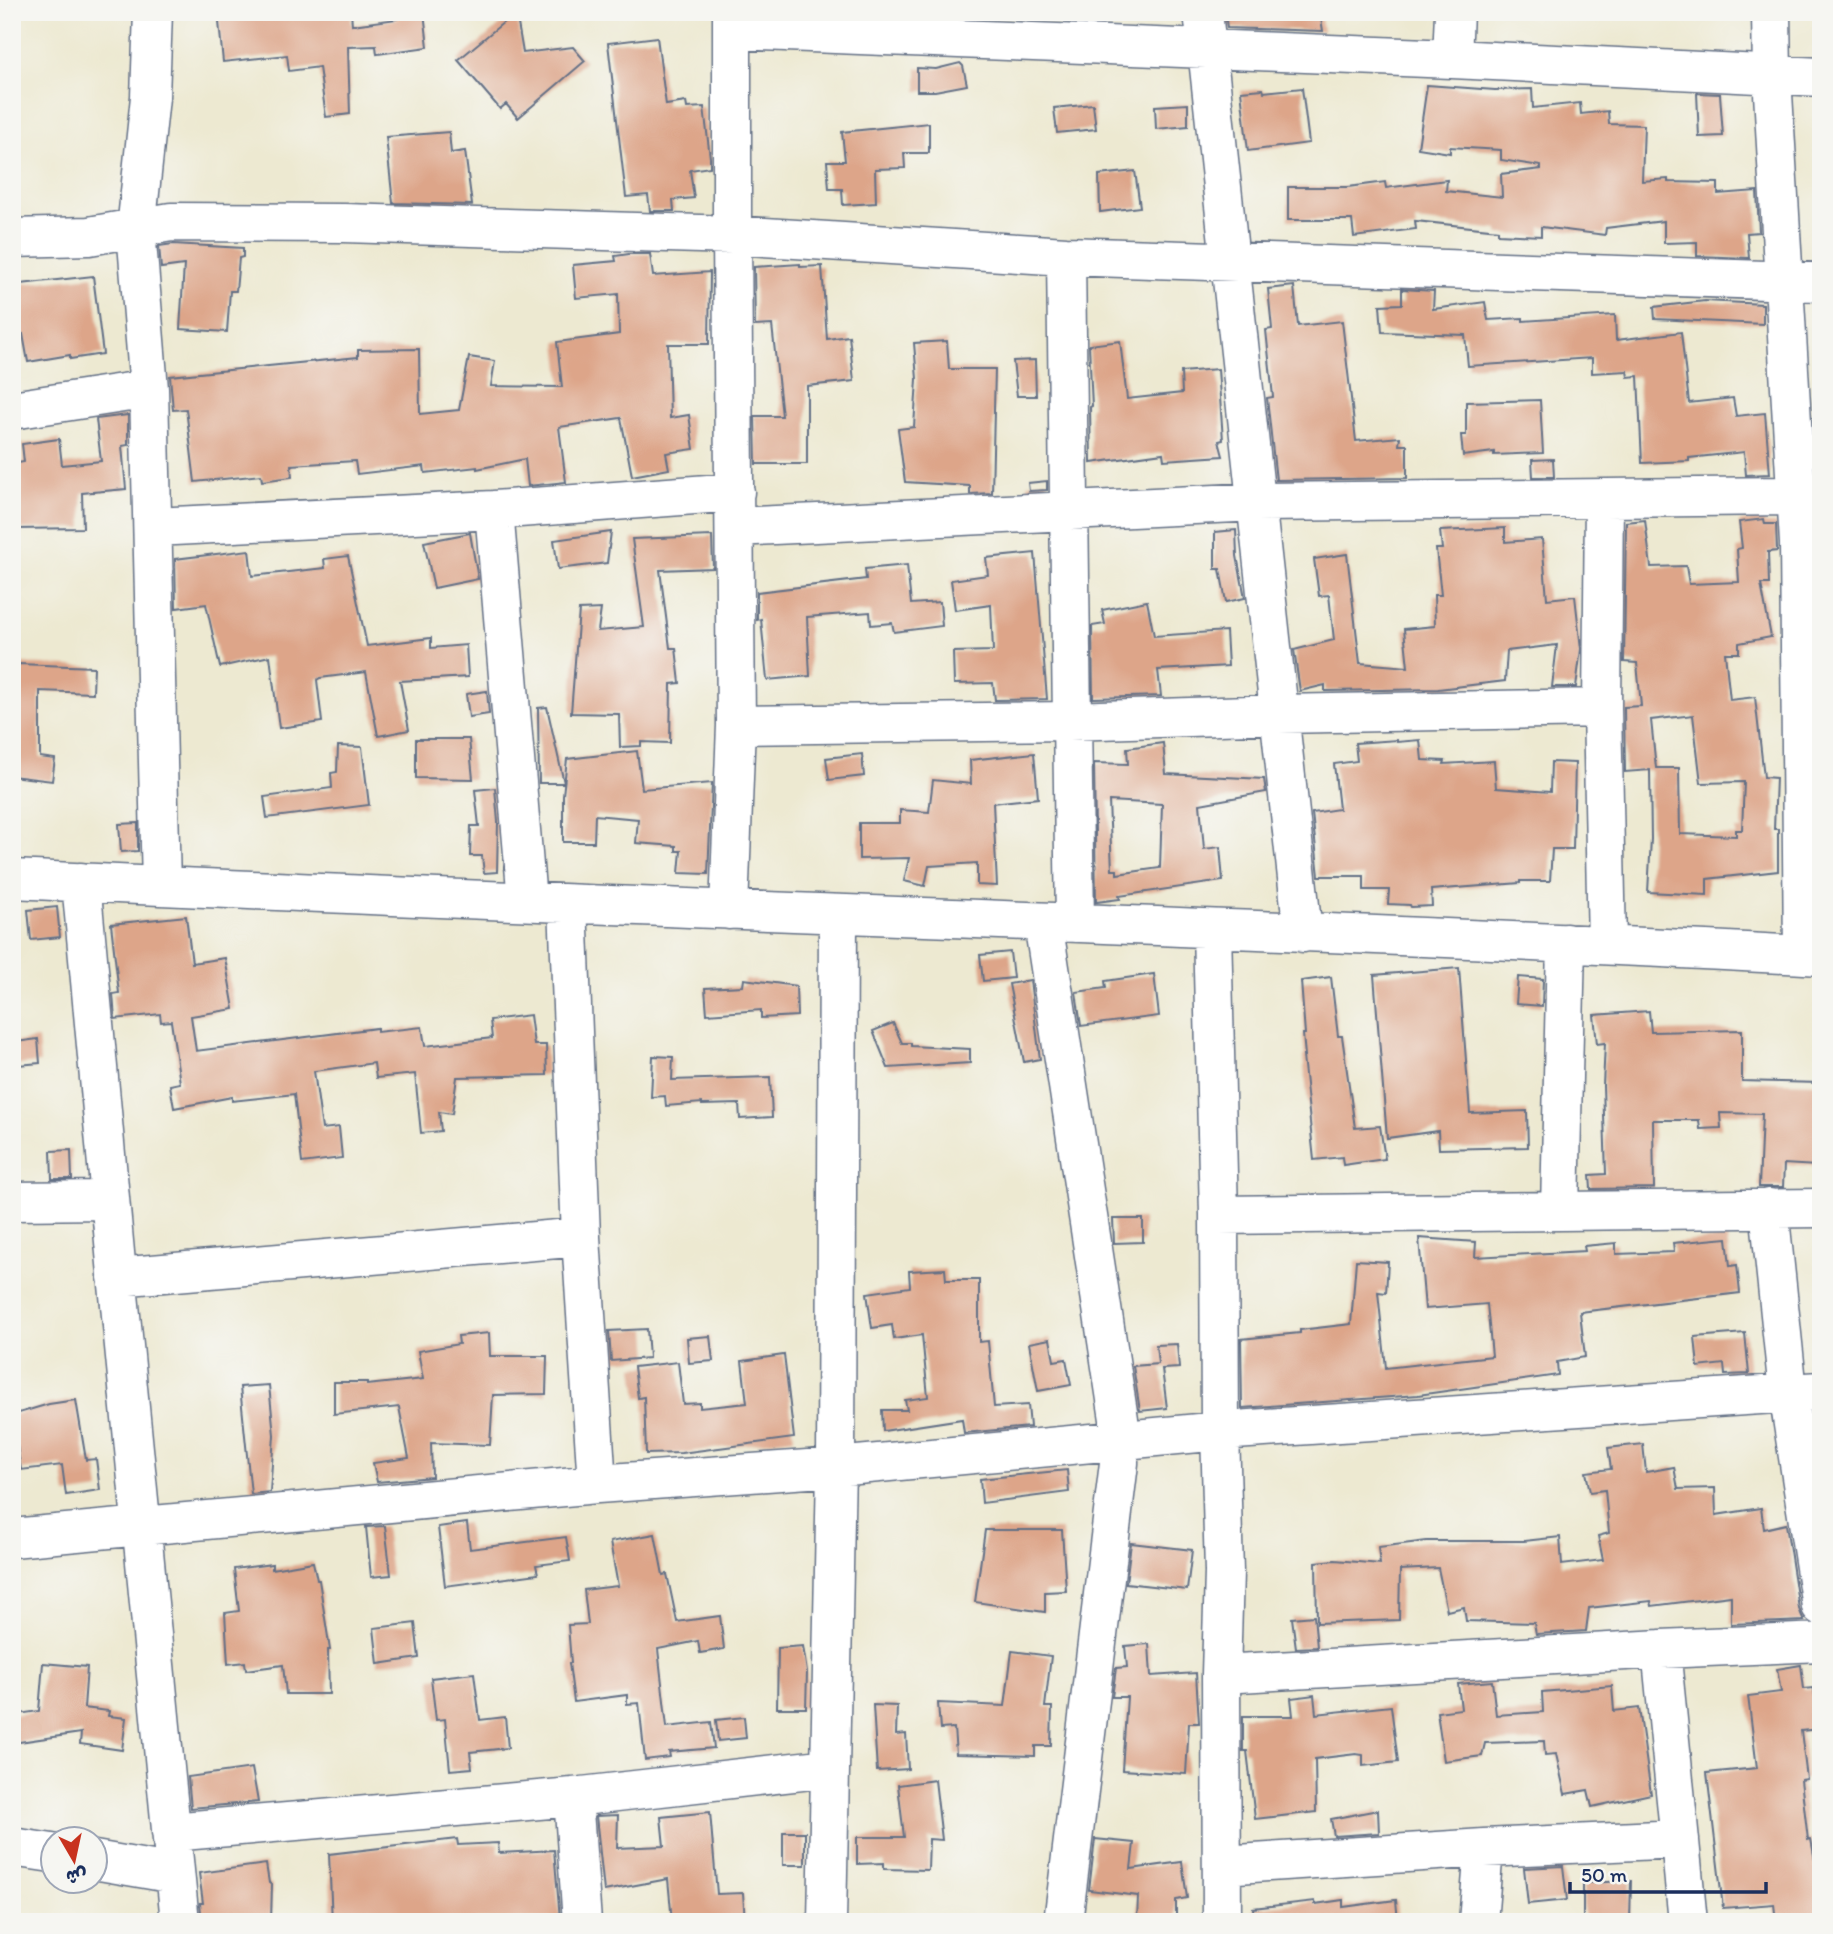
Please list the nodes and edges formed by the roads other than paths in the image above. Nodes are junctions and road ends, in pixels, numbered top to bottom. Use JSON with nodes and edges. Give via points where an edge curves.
{"nodes":[{"id":1,"x":153,"y":12,"type":"edge"},
{"id":2,"x":1203,"y":12,"type":"edge"},
{"id":3,"x":1454,"y":12,"type":"edge"},
{"id":4,"x":1770,"y":12,"type":"edge"},
{"id":5,"x":733,"y":21,"type":"edge"},
{"id":6,"x":1209,"y":51,"type":"junction"},
{"id":7,"x":1452,"y":59,"type":"junction"},
{"id":8,"x":1772,"y":76,"type":"junction"},
{"id":9,"x":1821,"y":78,"type":"edge"},
{"id":10,"x":136,"y":230,"type":"junction"},
{"id":11,"x":732,"y":235,"type":"junction"},
{"id":12,"x":12,"y":237,"type":"edge"},
{"id":13,"x":1066,"y":256,"type":"junction"},
{"id":14,"x":1231,"y":262,"type":"junction"},
{"id":15,"x":1802,"y":281,"type":"edge"},
{"id":16,"x":149,"y":388,"type":"junction"},
{"id":17,"x":12,"y":410,"type":"edge"},
{"id":18,"x":1795,"y":496,"type":"junction"},
{"id":19,"x":1604,"y":499,"type":"junction"},
{"id":20,"x":1257,"y":502,"type":"junction"},
{"id":21,"x":494,"y":509,"type":"junction"},
{"id":22,"x":735,"y":510,"type":"junction"},
{"id":23,"x":1070,"y":512,"type":"junction"},
{"id":24,"x":154,"y":527,"type":"junction"},
{"id":25,"x":1810,"y":578,"type":"edge"},
{"id":26,"x":1602,"y":708,"type":"junction"},
{"id":27,"x":1279,"y":714,"type":"junction"},
{"id":28,"x":1070,"y":721,"type":"junction"},
{"id":29,"x":736,"y":725,"type":"junction"},
{"id":30,"x":12,"y":879,"type":"edge"},
{"id":31,"x":81,"y":882,"type":"junction"},
{"id":32,"x":161,"y":886,"type":"junction"},
{"id":33,"x":527,"y":901,"type":"junction"},
{"id":34,"x":568,"y":904,"type":"junction"},
{"id":35,"x":729,"y":910,"type":"junction"},
{"id":36,"x":838,"y":915,"type":"junction"},
{"id":37,"x":1059,"y":923,"type":"junction"},
{"id":38,"x":1212,"y":929,"type":"junction"},
{"id":39,"x":1303,"y":933,"type":"junction"},
{"id":40,"x":1566,"y":943,"type":"junction"},
{"id":41,"x":1607,"y":944,"type":"junction"},
{"id":42,"x":1812,"y":956,"type":"edge"},
{"id":43,"x":109,"y":1200,"type":"junction"},
{"id":44,"x":12,"y":1201,"type":"edge"},
{"id":45,"x":1769,"y":1208,"type":"junction"},
{"id":46,"x":1821,"y":1208,"type":"edge"},
{"id":47,"x":1560,"y":1210,"type":"junction"},
{"id":48,"x":1219,"y":1215,"type":"junction"},
{"id":49,"x":582,"y":1237,"type":"junction"},
{"id":50,"x":117,"y":1277,"type":"junction"},
{"id":51,"x":1805,"y":1392,"type":"edge"},
{"id":52,"x":1220,"y":1431,"type":"junction"},
{"id":53,"x":1119,"y":1440,"type":"junction"},
{"id":54,"x":836,"y":1467,"type":"junction"},
{"id":55,"x":597,"y":1484,"type":"junction"},
{"id":56,"x":143,"y":1526,"type":"junction"},
{"id":57,"x":12,"y":1538,"type":"edge"},
{"id":58,"x":1821,"y":1606,"type":"edge"},
{"id":59,"x":1821,"y":1642,"type":"edge"},
{"id":60,"x":1661,"y":1649,"type":"junction"},
{"id":61,"x":1221,"y":1674,"type":"junction"},
{"id":62,"x":828,"y":1768,"type":"junction"},
{"id":63,"x":573,"y":1797,"type":"junction"},
{"id":64,"x":171,"y":1832,"type":"junction"},
{"id":65,"x":1679,"y":1839,"type":"junction"},
{"id":66,"x":12,"y":1847,"type":"edge"},
{"id":67,"x":1484,"y":1847,"type":"junction"},
{"id":68,"x":38,"y":1851,"type":"edge"},
{"id":69,"x":108,"y":1862,"type":"edge"},
{"id":70,"x":1222,"y":1865,"type":"junction"},
{"id":71,"x":175,"y":1874,"type":"junction"},
{"id":72,"x":180,"y":1922,"type":"edge"},
{"id":73,"x":582,"y":1922,"type":"edge"},
{"id":74,"x":827,"y":1922,"type":"edge"},
{"id":75,"x":1062,"y":1922,"type":"edge"},
{"id":76,"x":1222,"y":1922,"type":"edge"},
{"id":77,"x":1478,"y":1922,"type":"edge"},
{"id":78,"x":1688,"y":1922,"type":"edge"}],
"edges":[{"from":1,"to":10,"type":"street","via":[[150,97]]},
{"from":2,"to":6,"type":"street"},
{"from":3,"to":7,"type":"street"},
{"from":4,"to":8,"type":"street"},
{"from":5,"to":6,"type":"street"},
{"from":5,"to":11,"type":"street"},
{"from":6,"to":7,"type":"street"},
{"from":6,"to":14,"type":"street"},
{"from":7,"to":8,"type":"street"},
{"from":8,"to":9,"type":"street"},
{"from":8,"to":15,"type":"street"},
{"from":10,"to":11,"type":"street","via":[[171,222],[344,223]]},
{"from":10,"to":12,"type":"street"},
{"from":10,"to":16,"type":"street"},
{"from":11,"to":13,"type":"street"},
{"from":11,"to":22,"type":"street"},
{"from":13,"to":14,"type":"street"},
{"from":13,"to":23,"type":"street"},
{"from":14,"to":15,"type":"street"},
{"from":14,"to":20,"type":"street"},
{"from":15,"to":18,"type":"street"},
{"from":16,"to":17,"type":"street"},
{"from":16,"to":24,"type":"street"},
{"from":18,"to":19,"type":"street"},
{"from":18,"to":25,"type":"street"},
{"from":19,"to":20,"type":"street"},
{"from":19,"to":26,"type":"street"},
{"from":20,"to":23,"type":"street"},
{"from":20,"to":27,"type":"street"},
{"from":21,"to":22,"type":"street"},
{"from":21,"to":24,"type":"street"},
{"from":21,"to":33,"type":"street"},
{"from":22,"to":23,"type":"street"},
{"from":22,"to":29,"type":"street"},
{"from":23,"to":28,"type":"street"},
{"from":24,"to":32,"type":"street"},
{"from":25,"to":42,"type":"street"},
{"from":26,"to":27,"type":"street"},
{"from":26,"to":41,"type":"street"},
{"from":27,"to":28,"type":"street"},
{"from":27,"to":39,"type":"street"},
{"from":28,"to":29,"type":"street"},
{"from":28,"to":37,"type":"street"},
{"from":29,"to":35,"type":"street"},
{"from":30,"to":31,"type":"street"},
{"from":31,"to":32,"type":"street"},
{"from":31,"to":43,"type":"street"},
{"from":32,"to":33,"type":"street"},
{"from":33,"to":34,"type":"street"},
{"from":34,"to":35,"type":"street"},
{"from":34,"to":49,"type":"street"},
{"from":35,"to":36,"type":"street"},
{"from":36,"to":37,"type":"street"},
{"from":36,"to":54,"type":"street"},
{"from":37,"to":38,"type":"street"},
{"from":37,"to":53,"type":"street"},
{"from":38,"to":39,"type":"street"},
{"from":38,"to":48,"type":"street"},
{"from":39,"to":40,"type":"street"},
{"from":40,"to":41,"type":"street"},
{"from":40,"to":47,"type":"street"},
{"from":41,"to":42,"type":"street"},
{"from":43,"to":44,"type":"street"},
{"from":43,"to":50,"type":"street"},
{"from":45,"to":46,"type":"street"},
{"from":45,"to":47,"type":"street"},
{"from":45,"to":51,"type":"street"},
{"from":47,"to":48,"type":"street"},
{"from":48,"to":52,"type":"street"},
{"from":49,"to":50,"type":"street"},
{"from":49,"to":55,"type":"street"},
{"from":50,"to":56,"type":"street"},
{"from":51,"to":52,"type":"street"},
{"from":51,"to":58,"type":"street"},
{"from":52,"to":53,"type":"street"},
{"from":52,"to":61,"type":"street"},
{"from":53,"to":54,"type":"street"},
{"from":53,"to":75,"type":"street"},
{"from":54,"to":55,"type":"street"},
{"from":54,"to":62,"type":"street"},
{"from":55,"to":56,"type":"street"},
{"from":56,"to":57,"type":"street"},
{"from":56,"to":64,"type":"street"},
{"from":59,"to":60,"type":"street"},
{"from":60,"to":61,"type":"street"},
{"from":60,"to":65,"type":"street"},
{"from":61,"to":70,"type":"street"},
{"from":62,"to":63,"type":"street"},
{"from":62,"to":74,"type":"street"},
{"from":63,"to":64,"type":"street"},
{"from":63,"to":73,"type":"street"},
{"from":64,"to":71,"type":"street"},
{"from":65,"to":67,"type":"street"},
{"from":65,"to":78,"type":"street"},
{"from":66,"to":68,"type":"street"},
{"from":67,"to":70,"type":"street"},
{"from":67,"to":77,"type":"street"},
{"from":69,"to":71,"type":"street"},
{"from":70,"to":76,"type":"street"},
{"from":71,"to":72,"type":"street"}]}
